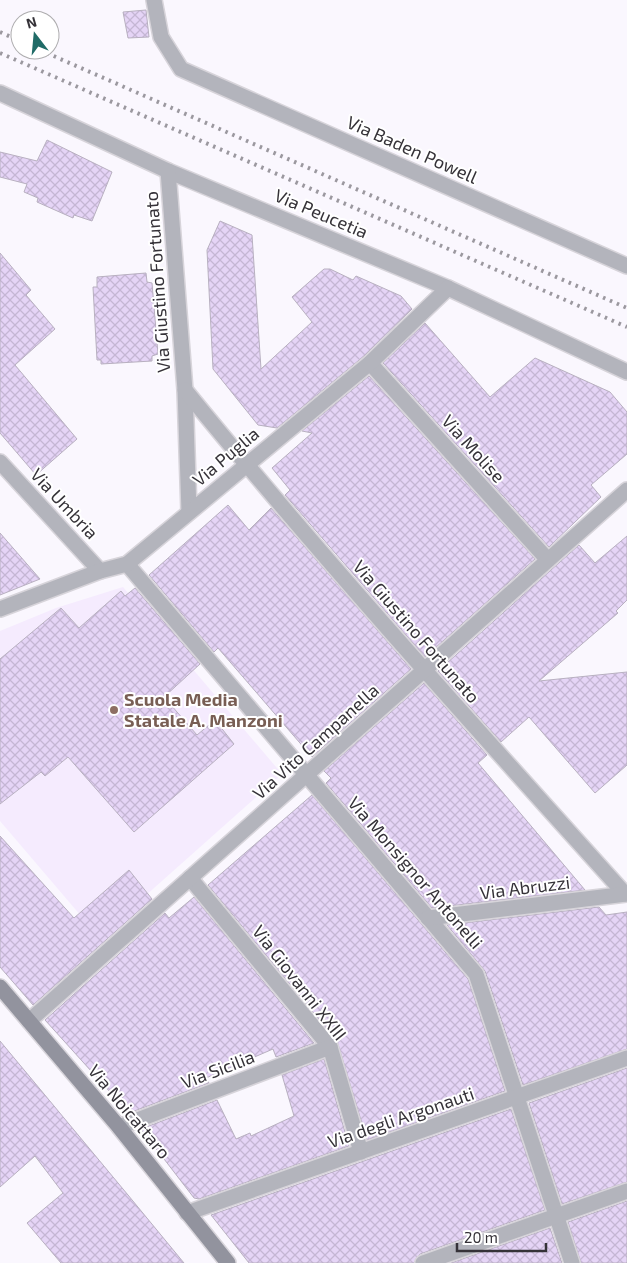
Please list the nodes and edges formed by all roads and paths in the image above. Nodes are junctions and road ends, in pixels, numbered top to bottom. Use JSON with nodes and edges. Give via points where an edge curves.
{"nodes":[{"id":1,"x":154,"y":0,"type":"edge"},
{"id":2,"x":0,"y":93,"type":"edge"},
{"id":3,"x":168,"y":171,"type":"junction"},
{"id":4,"x":627,"y":266,"type":"edge"},
{"id":5,"x":448,"y":288,"type":"junction"},
{"id":6,"x":370,"y":363,"type":"junction"},
{"id":7,"x":627,"y":372,"type":"edge"},
{"id":8,"x":185,"y":390,"type":"junction"},
{"id":9,"x":0,"y":462,"type":"edge"},
{"id":10,"x":246,"y":465,"type":"junction"},
{"id":11,"x":627,"y":490,"type":"edge"},
{"id":12,"x":189,"y":512,"type":"junction"},
{"id":13,"x":548,"y":560,"type":"junction"},
{"id":14,"x":127,"y":564,"type":"junction"},
{"id":15,"x":100,"y":571,"type":"junction"},
{"id":16,"x":0,"y":609,"type":"edge"},
{"id":17,"x":424,"y":671,"type":"junction"},
{"id":18,"x":306,"y":775,"type":"junction"},
{"id":19,"x":190,"y":878,"type":"junction"},
{"id":20,"x":626,"y":894,"type":"edge"},
{"id":21,"x":428,"y":918,"type":"junction"},
{"id":22,"x":0,"y":987,"type":"edge"},
{"id":23,"x":29,"y":1022,"type":"junction"},
{"id":24,"x":330,"y":1047,"type":"junction"},
{"id":25,"x":627,"y":1058,"type":"edge"},
{"id":26,"x":517,"y":1097,"type":"junction"},
{"id":27,"x":119,"y":1127,"type":"junction"},
{"id":28,"x":361,"y":1152,"type":"junction"},
{"id":29,"x":627,"y":1191,"type":"edge"},
{"id":30,"x":187,"y":1213,"type":"junction"},
{"id":31,"x":555,"y":1216,"type":"junction"},
{"id":32,"x":228,"y":1263,"type":"edge"},
{"id":33,"x":423,"y":1263,"type":"edge"},
{"id":34,"x":572,"y":1263,"type":"edge"}],
"edges":[{"from":1,"to":4,"type":"street","name":"Via Baden Powell","via":[[161,37],[181,69]]},
{"from":2,"to":3,"type":"street","name":"Via Peucetia"},
{"from":3,"to":5,"type":"street","name":"Via Peucetia"},
{"from":3,"to":8,"type":"street","name":"Via Giustino Fortunato"},
{"from":5,"to":6,"type":"street","name":"Via Puglia"},
{"from":5,"to":7,"type":"street","name":"Via Peucetia"},
{"from":6,"to":10,"type":"street","name":"Via Puglia"},
{"from":6,"to":13,"type":"street","name":"Via Molise"},
{"from":8,"to":10,"type":"street","name":"Via Giustino Fortunato"},
{"from":8,"to":12,"type":"street","name":"Via Giustino Fortunato"},
{"from":9,"to":15,"type":"street","name":"Via Umbria"},
{"from":10,"to":12,"type":"street","name":"Via Puglia"},
{"from":10,"to":17,"type":"street","name":"Via Giustino Fortunato"},
{"from":11,"to":13,"type":"street","name":"Via Vito Campanella"},
{"from":12,"to":14,"type":"street","name":"Via Puglia"},
{"from":13,"to":17,"type":"street","name":"Via Vito Campanella"},
{"from":14,"to":15,"type":"street","name":"Via Puglia"},
{"from":14,"to":18,"type":"street","name":"Via Monsignor Antonelli"},
{"from":15,"to":16,"type":"street","name":"Via Puglia"},
{"from":17,"to":18,"type":"street","name":"Via Vito Campanella"},
{"from":17,"to":20,"type":"street","name":"Via Giustino Fortunato"},
{"from":18,"to":19,"type":"street","name":"Via Vito Campanella"},
{"from":18,"to":21,"type":"street","name":"Via Monsignor Antonelli"},
{"from":19,"to":23,"type":"street","name":"Via Vito Campanella"},
{"from":19,"to":24,"type":"street","name":"Via Giovanni XXIII"},
{"from":20,"to":21,"type":"street","name":"Via Abruzzi"},
{"from":21,"to":26,"type":"street","name":"Via Monsignor Antonelli","via":[[476,974]]},
{"from":22,"to":23,"type":"street","name":"Via Noicattaro"},
{"from":23,"to":27,"type":"street","name":"Via Noicattaro"},
{"from":24,"to":27,"type":"street","name":"Via Sicilia"},
{"from":24,"to":28,"type":"street","name":"Via Giovanni XXIII"},
{"from":25,"to":26,"type":"street","name":"Via degli Argonauti"},
{"from":26,"to":28,"type":"street","name":"Via degli Argonauti"},
{"from":26,"to":31,"type":"street","name":"Via Monsignor Antonelli"},
{"from":27,"to":30,"type":"street","name":"Via Noicattaro"},
{"from":28,"to":30,"type":"street","name":"Via degli Argonauti"},
{"from":29,"to":31,"type":"street"},
{"from":30,"to":32,"type":"street","name":"Via Noicattaro"},
{"from":31,"to":33,"type":"street"},
{"from":31,"to":34,"type":"street","name":"Via Monsignor Antonelli"}]}
